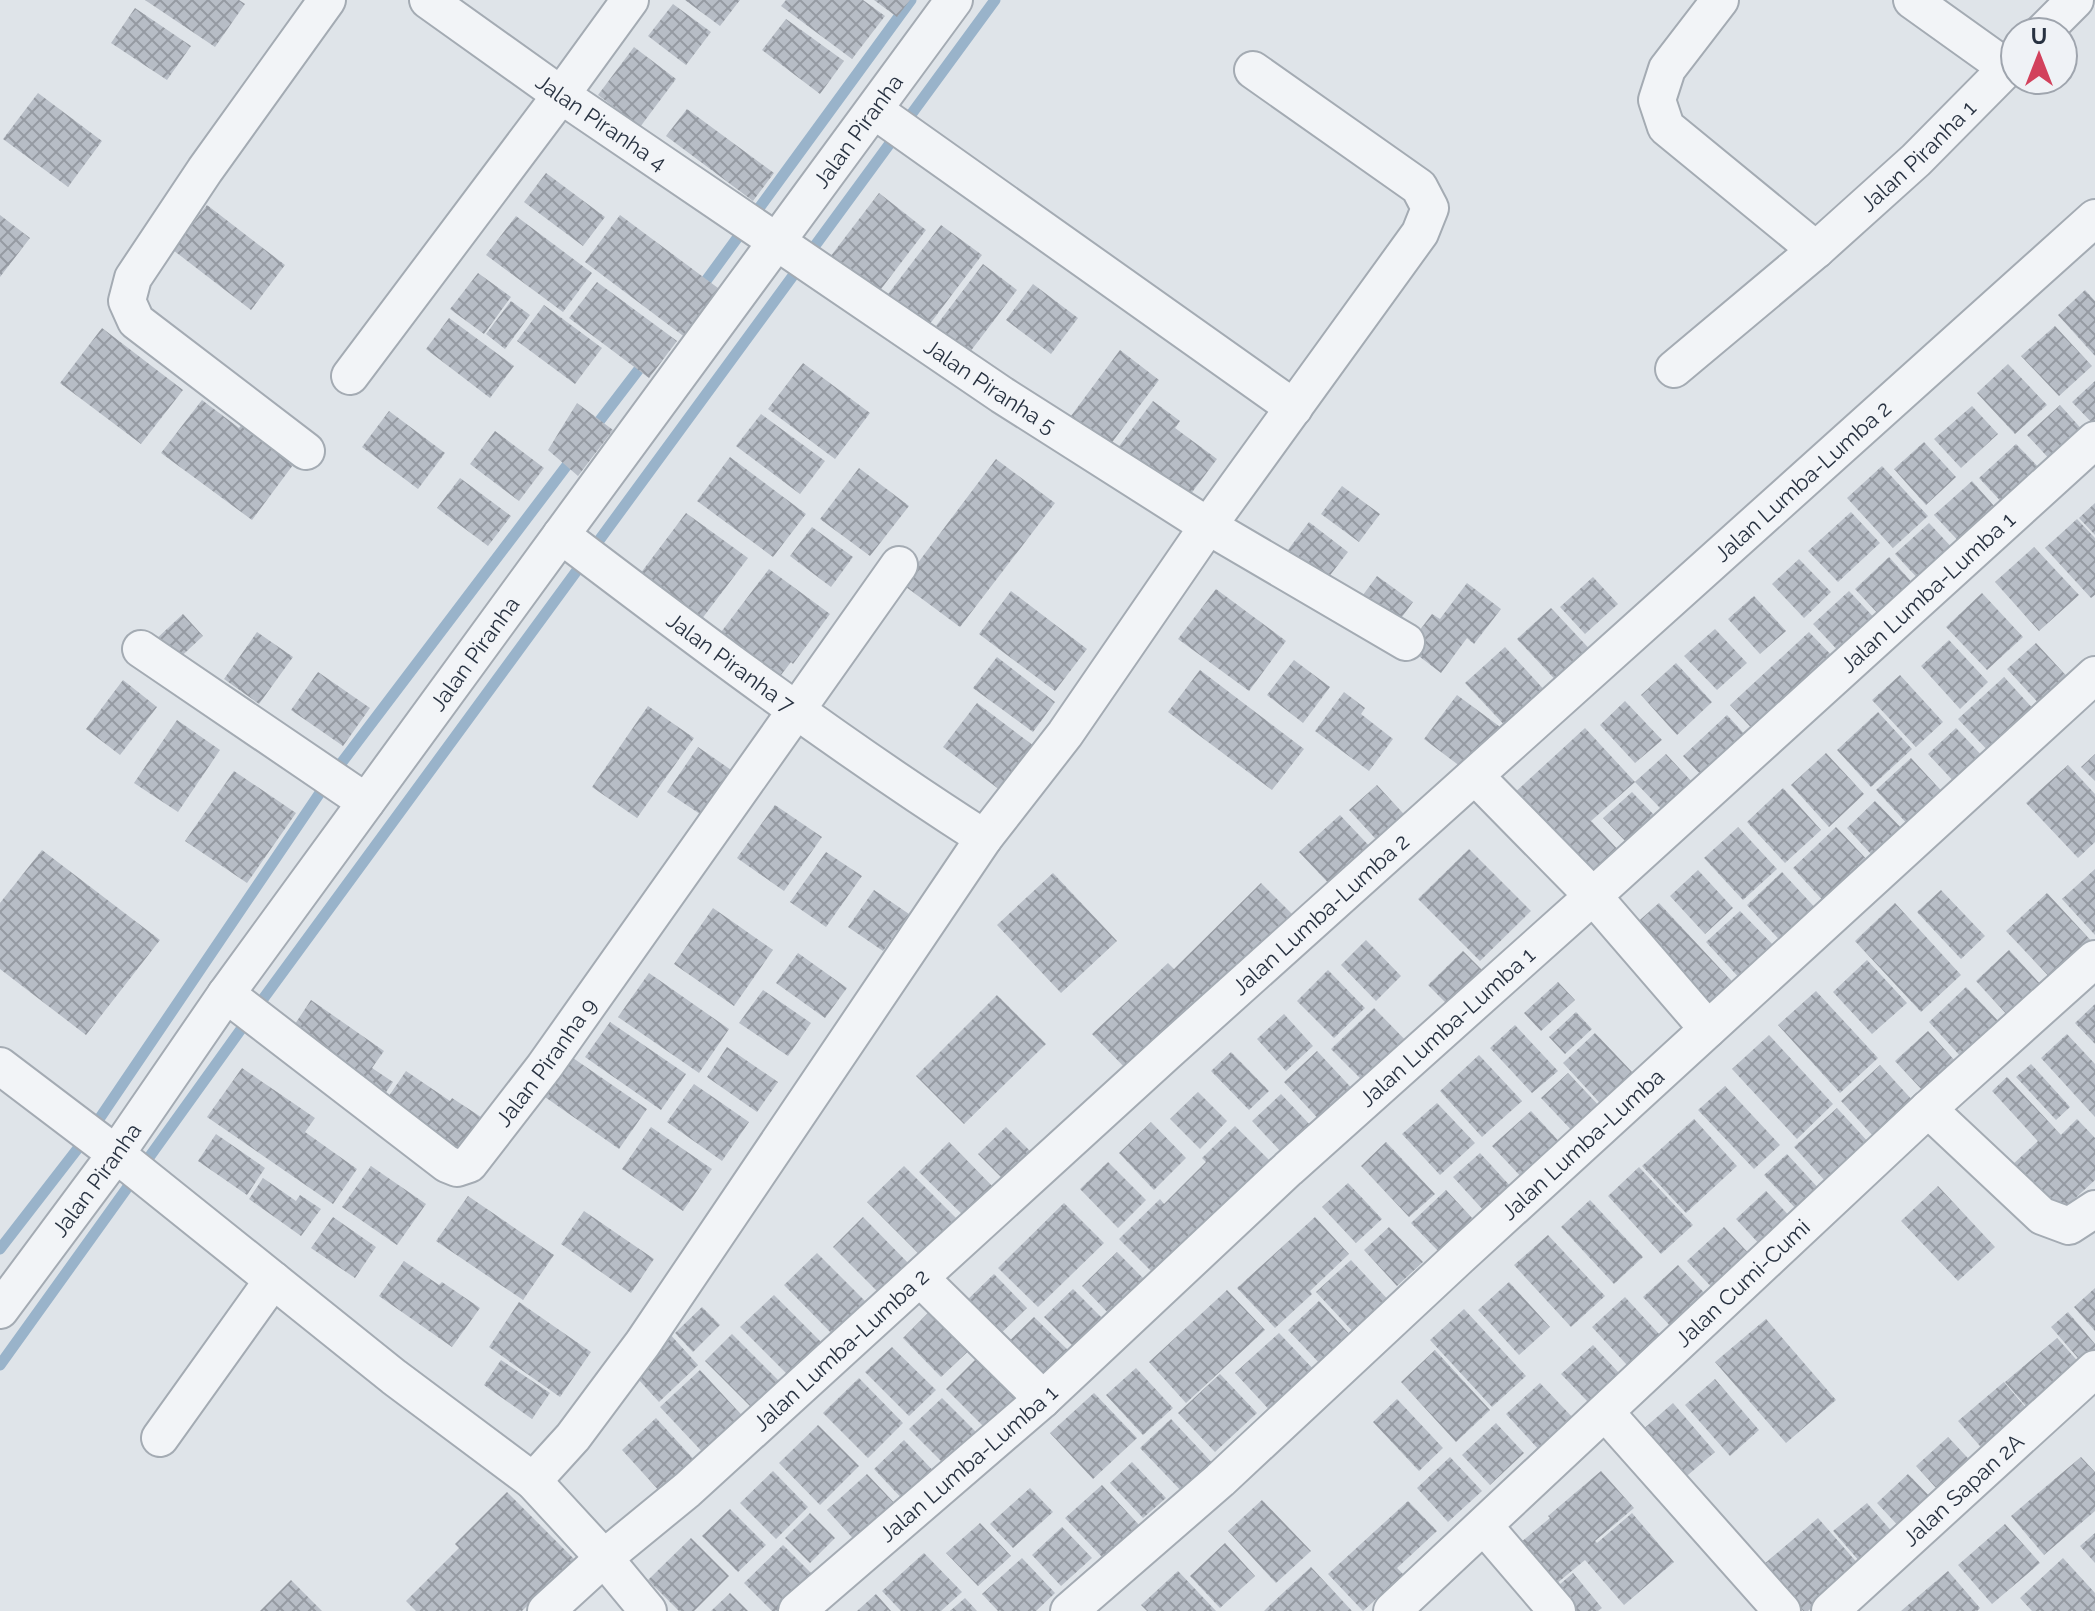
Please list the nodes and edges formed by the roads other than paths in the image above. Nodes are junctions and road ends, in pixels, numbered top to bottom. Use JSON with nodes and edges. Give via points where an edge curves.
{"nodes":[{"id":1,"x":327,"y":0,"type":"edge"},
{"id":2,"x":428,"y":0,"type":"edge"},
{"id":3,"x":630,"y":0,"type":"edge"},
{"id":4,"x":954,"y":0,"type":"edge"},
{"id":5,"x":1720,"y":0,"type":"edge"},
{"id":6,"x":1912,"y":0,"type":"edge"},
{"id":7,"x":2075,"y":0,"type":"edge"},
{"id":8,"x":2059,"y":16,"type":"edge"},
{"id":9,"x":1999,"y":56,"type":"edge"},
{"id":10,"x":1253,"y":70,"type":"dead end"},
{"id":11,"x":1999,"y":76,"type":"edge"},
{"id":12,"x":561,"y":95,"type":"junction"},
{"id":13,"x":874,"y":110,"type":"junction"},
{"id":14,"x":2095,"y":218,"type":"edge"},
{"id":15,"x":775,"y":242,"type":"junction"},
{"id":16,"x":1816,"y":250,"type":"junction"},
{"id":17,"x":1674,"y":369,"type":"dead end"},
{"id":18,"x":350,"y":376,"type":"dead end"},
{"id":19,"x":1294,"y":408,"type":"junction"},
{"id":20,"x":2095,"y":440,"type":"edge"},
{"id":21,"x":306,"y":451,"type":"dead end"},
{"id":22,"x":1208,"y":526,"type":"junction"},
{"id":23,"x":561,"y":535,"type":"junction"},
{"id":24,"x":899,"y":565,"type":"dead end"},
{"id":25,"x":1406,"y":642,"type":"dead end"},
{"id":26,"x":141,"y":649,"type":"dead end"},
{"id":27,"x":2095,"y":675,"type":"edge"},
{"id":28,"x":795,"y":711,"type":"junction"},
{"id":29,"x":1475,"y":776,"type":"junction"},
{"id":30,"x":366,"y":802,"type":"junction"},
{"id":31,"x":984,"y":838,"type":"junction"},
{"id":32,"x":1593,"y":896,"type":"junction"},
{"id":33,"x":2095,"y":959,"type":"edge"},
{"id":34,"x":226,"y":994,"type":"junction"},
{"id":35,"x":1708,"y":1029,"type":"junction"},
{"id":36,"x":0,"y":1066,"type":"edge"},
{"id":37,"x":1928,"y":1109,"type":"junction"},
{"id":38,"x":116,"y":1154,"type":"junction"},
{"id":39,"x":2095,"y":1209,"type":"edge"},
{"id":40,"x":921,"y":1279,"type":"junction"},
{"id":41,"x":273,"y":1280,"type":"junction"},
{"id":42,"x":0,"y":1310,"type":"edge"},
{"id":43,"x":2094,"y":1372,"type":"edge"},
{"id":44,"x":1043,"y":1399,"type":"junction"},
{"id":45,"x":1605,"y":1412,"type":"junction"},
{"id":46,"x":160,"y":1438,"type":"dead end"},
{"id":47,"x":533,"y":1481,"type":"junction"},
{"id":48,"x":1484,"y":1526,"type":"junction"},
{"id":49,"x":604,"y":1558,"type":"junction"},
{"id":50,"x":546,"y":1611,"type":"edge"},
{"id":51,"x":648,"y":1611,"type":"edge"},
{"id":52,"x":797,"y":1611,"type":"edge"},
{"id":53,"x":1069,"y":1611,"type":"edge"},
{"id":54,"x":1392,"y":1611,"type":"edge"},
{"id":55,"x":1557,"y":1611,"type":"edge"},
{"id":56,"x":1782,"y":1611,"type":"edge"},
{"id":57,"x":1830,"y":1611,"type":"edge"}],
"edges":[{"from":1,"to":21,"type":"street","via":[[133,278],[127,301],[136,321]]},
{"from":2,"to":12,"type":"street","name":"Jalan Piranha 4"},
{"from":3,"to":12,"type":"street"},
{"from":4,"to":13,"type":"street","name":"Jalan Piranha"},
{"from":5,"to":16,"type":"street","via":[[1667,69],[1657,100],[1666,127]]},
{"from":6,"to":9,"type":"street"},
{"from":7,"to":8,"type":"street"},
{"from":10,"to":19,"type":"street","via":[[1419,187],[1430,208],[1420,233]]},
{"from":11,"to":16,"type":"street","name":"Jalan Piranha 1"},
{"from":12,"to":15,"type":"street","name":"Jalan Piranha 4"},
{"from":12,"to":18,"type":"street"},
{"from":13,"to":15,"type":"street","name":"Jalan Piranha"},
{"from":13,"to":19,"type":"street"},
{"from":14,"to":29,"type":"street","name":"Jalan Lumba-Lumba 2"},
{"from":15,"to":22,"type":"street","name":"Jalan Piranha 5"},
{"from":15,"to":23,"type":"street","name":"Jalan Piranha"},
{"from":16,"to":17,"type":"street","name":"Jalan Piranha 1"},
{"from":19,"to":22,"type":"street"},
{"from":20,"to":32,"type":"street","name":"Jalan Lumba-Lumba 1"},
{"from":22,"to":25,"type":"street","name":"Jalan Piranha 5"},
{"from":22,"to":31,"type":"street","via":[[1065,734]]},
{"from":23,"to":28,"type":"street","name":"Jalan Piranha 7"},
{"from":23,"to":30,"type":"street","name":"Jalan Piranha"},
{"from":24,"to":28,"type":"street"},
{"from":26,"to":30,"type":"street"},
{"from":27,"to":35,"type":"street","name":"Jalan Lumba-Lumba"},
{"from":28,"to":31,"type":"street","name":"Jalan Piranha 7"},
{"from":28,"to":34,"type":"street","name":"Jalan Piranha 9","via":[[544,1067],[469,1164],[447,1164]]},
{"from":29,"to":32,"type":"street"},
{"from":29,"to":40,"type":"street","name":"Jalan Lumba-Lumba 2"},
{"from":30,"to":34,"type":"street","name":"Jalan Piranha"},
{"from":31,"to":47,"type":"street","via":[[643,1343]]},
{"from":32,"to":35,"type":"street"},
{"from":32,"to":44,"type":"street","name":"Jalan Lumba-Lumba 1","via":[[1288,1169]]},
{"from":33,"to":37,"type":"street","name":"Jalan Cumi-Cumi"},
{"from":34,"to":38,"type":"street","name":"Jalan Piranha"},
{"from":35,"to":53,"type":"street","name":"Jalan Lumba-Lumba","via":[[1220,1480]]},
{"from":36,"to":38,"type":"street"},
{"from":37,"to":39,"type":"street","via":[[2042,1216],[2069,1226]]},
{"from":37,"to":45,"type":"street","name":"Jalan Cumi-Cumi"},
{"from":38,"to":41,"type":"street"},
{"from":38,"to":42,"type":"street","name":"Jalan Piranha"},
{"from":40,"to":44,"type":"street"},
{"from":40,"to":49,"type":"street","name":"Jalan Lumba-Lumba 2"},
{"from":41,"to":46,"type":"street"},
{"from":41,"to":47,"type":"street"},
{"from":43,"to":57,"type":"street","name":"Jalan Sapan 2A"},
{"from":44,"to":52,"type":"street","name":"Jalan Lumba-Lumba 1"},
{"from":45,"to":48,"type":"street","name":"Jalan Cumi-Cumi"},
{"from":45,"to":56,"type":"street"},
{"from":47,"to":49,"type":"street"},
{"from":48,"to":54,"type":"street","name":"Jalan Cumi-Cumi"},
{"from":48,"to":55,"type":"street"},
{"from":49,"to":50,"type":"street","name":"Jalan Lumba-Lumba 2"},
{"from":49,"to":51,"type":"street"}]}
